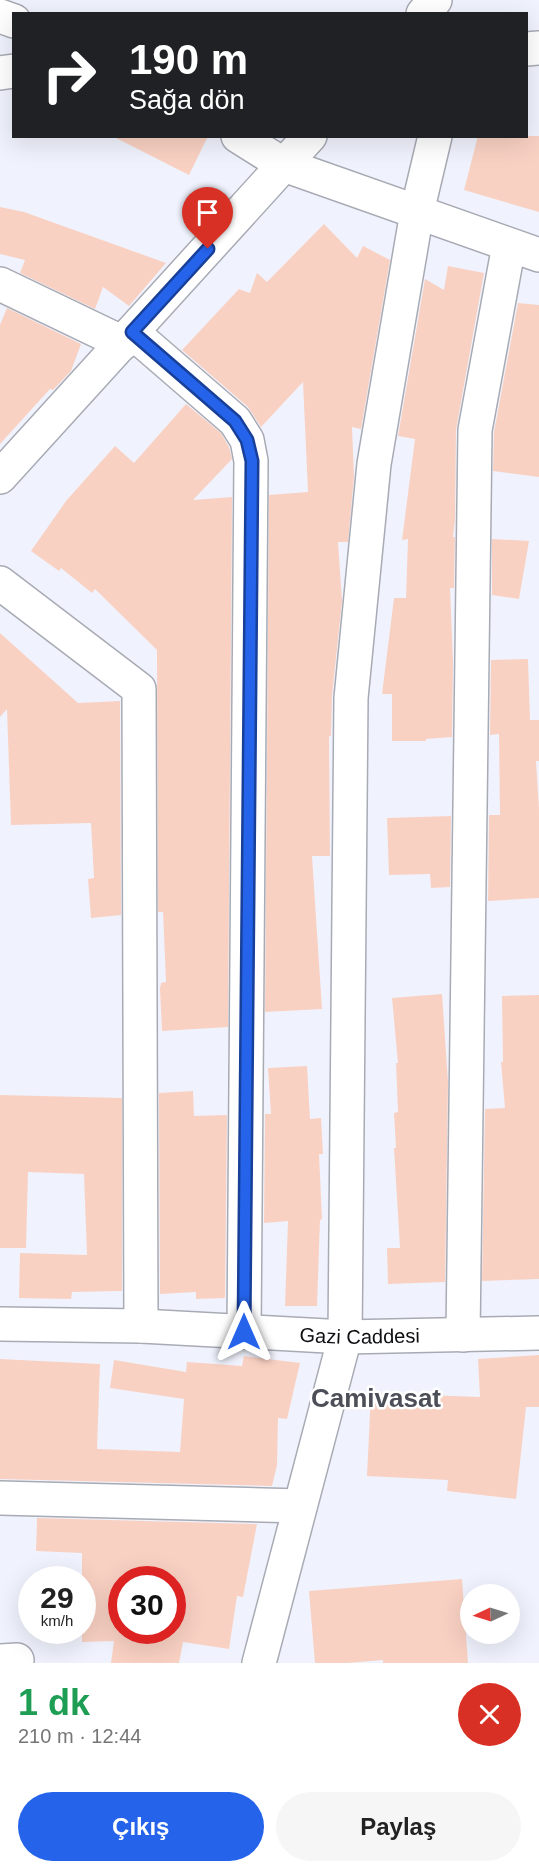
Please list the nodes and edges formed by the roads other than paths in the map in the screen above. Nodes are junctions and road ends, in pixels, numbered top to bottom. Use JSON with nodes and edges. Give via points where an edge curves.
{"nodes":[{"id":1,"x":435,"y":0,"type":"edge"},
{"id":2,"x":425,"y":12,"type":"edge"},
{"id":3,"x":241,"y":138,"type":"edge"},
{"id":4,"x":308,"y":138,"type":"edge"},
{"id":5,"x":435,"y":138,"type":"edge"},
{"id":6,"x":284,"y":165,"type":"junction"},
{"id":7,"x":417,"y":212,"type":"junction"},
{"id":8,"x":509,"y":245,"type":"junction"},
{"id":9,"x":539,"y":255,"type":"edge"},
{"id":10,"x":0,"y":284,"type":"edge"},
{"id":11,"x":128,"y":337,"type":"junction"},
{"id":12,"x":0,"y":477,"type":"edge"},
{"id":13,"x":0,"y":582,"type":"edge"},
{"id":14,"x":0,"y":1324,"type":"edge"},
{"id":15,"x":141,"y":1326,"type":"junction"},
{"id":16,"x":244,"y":1332,"type":"junction"},
{"id":17,"x":539,"y":1333,"type":"edge"},
{"id":18,"x":463,"y":1335,"type":"junction"},
{"id":19,"x":345,"y":1337,"type":"junction"},
{"id":20,"x":0,"y":1498,"type":"edge"},
{"id":21,"x":300,"y":1506,"type":"junction"},
{"id":22,"x":0,"y":1661,"type":"edge"},
{"id":23,"x":16,"y":1663,"type":"edge"},
{"id":24,"x":259,"y":1663,"type":"edge"}],
"edges":[{"from":1,"to":2,"type":"street"},
{"from":3,"to":6,"type":"street"},
{"from":4,"to":6,"type":"street"},
{"from":5,"to":7,"type":"street"},
{"from":6,"to":7,"type":"street"},
{"from":6,"to":11,"type":"street"},
{"from":7,"to":8,"type":"street"},
{"from":7,"to":19,"type":"street","via":[[374,464],[351,698]]},
{"from":8,"to":9,"type":"street"},
{"from":8,"to":18,"type":"street","via":[[475,430]]},
{"from":10,"to":11,"type":"street"},
{"from":11,"to":12,"type":"street"},
{"from":11,"to":16,"type":"street","via":[[235,421],[247,440],[252,461]]},
{"from":13,"to":15,"type":"street","via":[[139,689]]},
{"from":14,"to":15,"type":"street","name":"Gazi Caddesi"},
{"from":15,"to":16,"type":"street","name":"Gazi Caddesi"},
{"from":16,"to":19,"type":"street","name":"Gazi Caddesi"},
{"from":17,"to":18,"type":"street","name":"Gazi Caddesi"},
{"from":18,"to":19,"type":"street","name":"Gazi Caddesi"},
{"from":19,"to":21,"type":"street"},
{"from":20,"to":21,"type":"street"},
{"from":21,"to":24,"type":"street"},
{"from":22,"to":23,"type":"street"}]}
